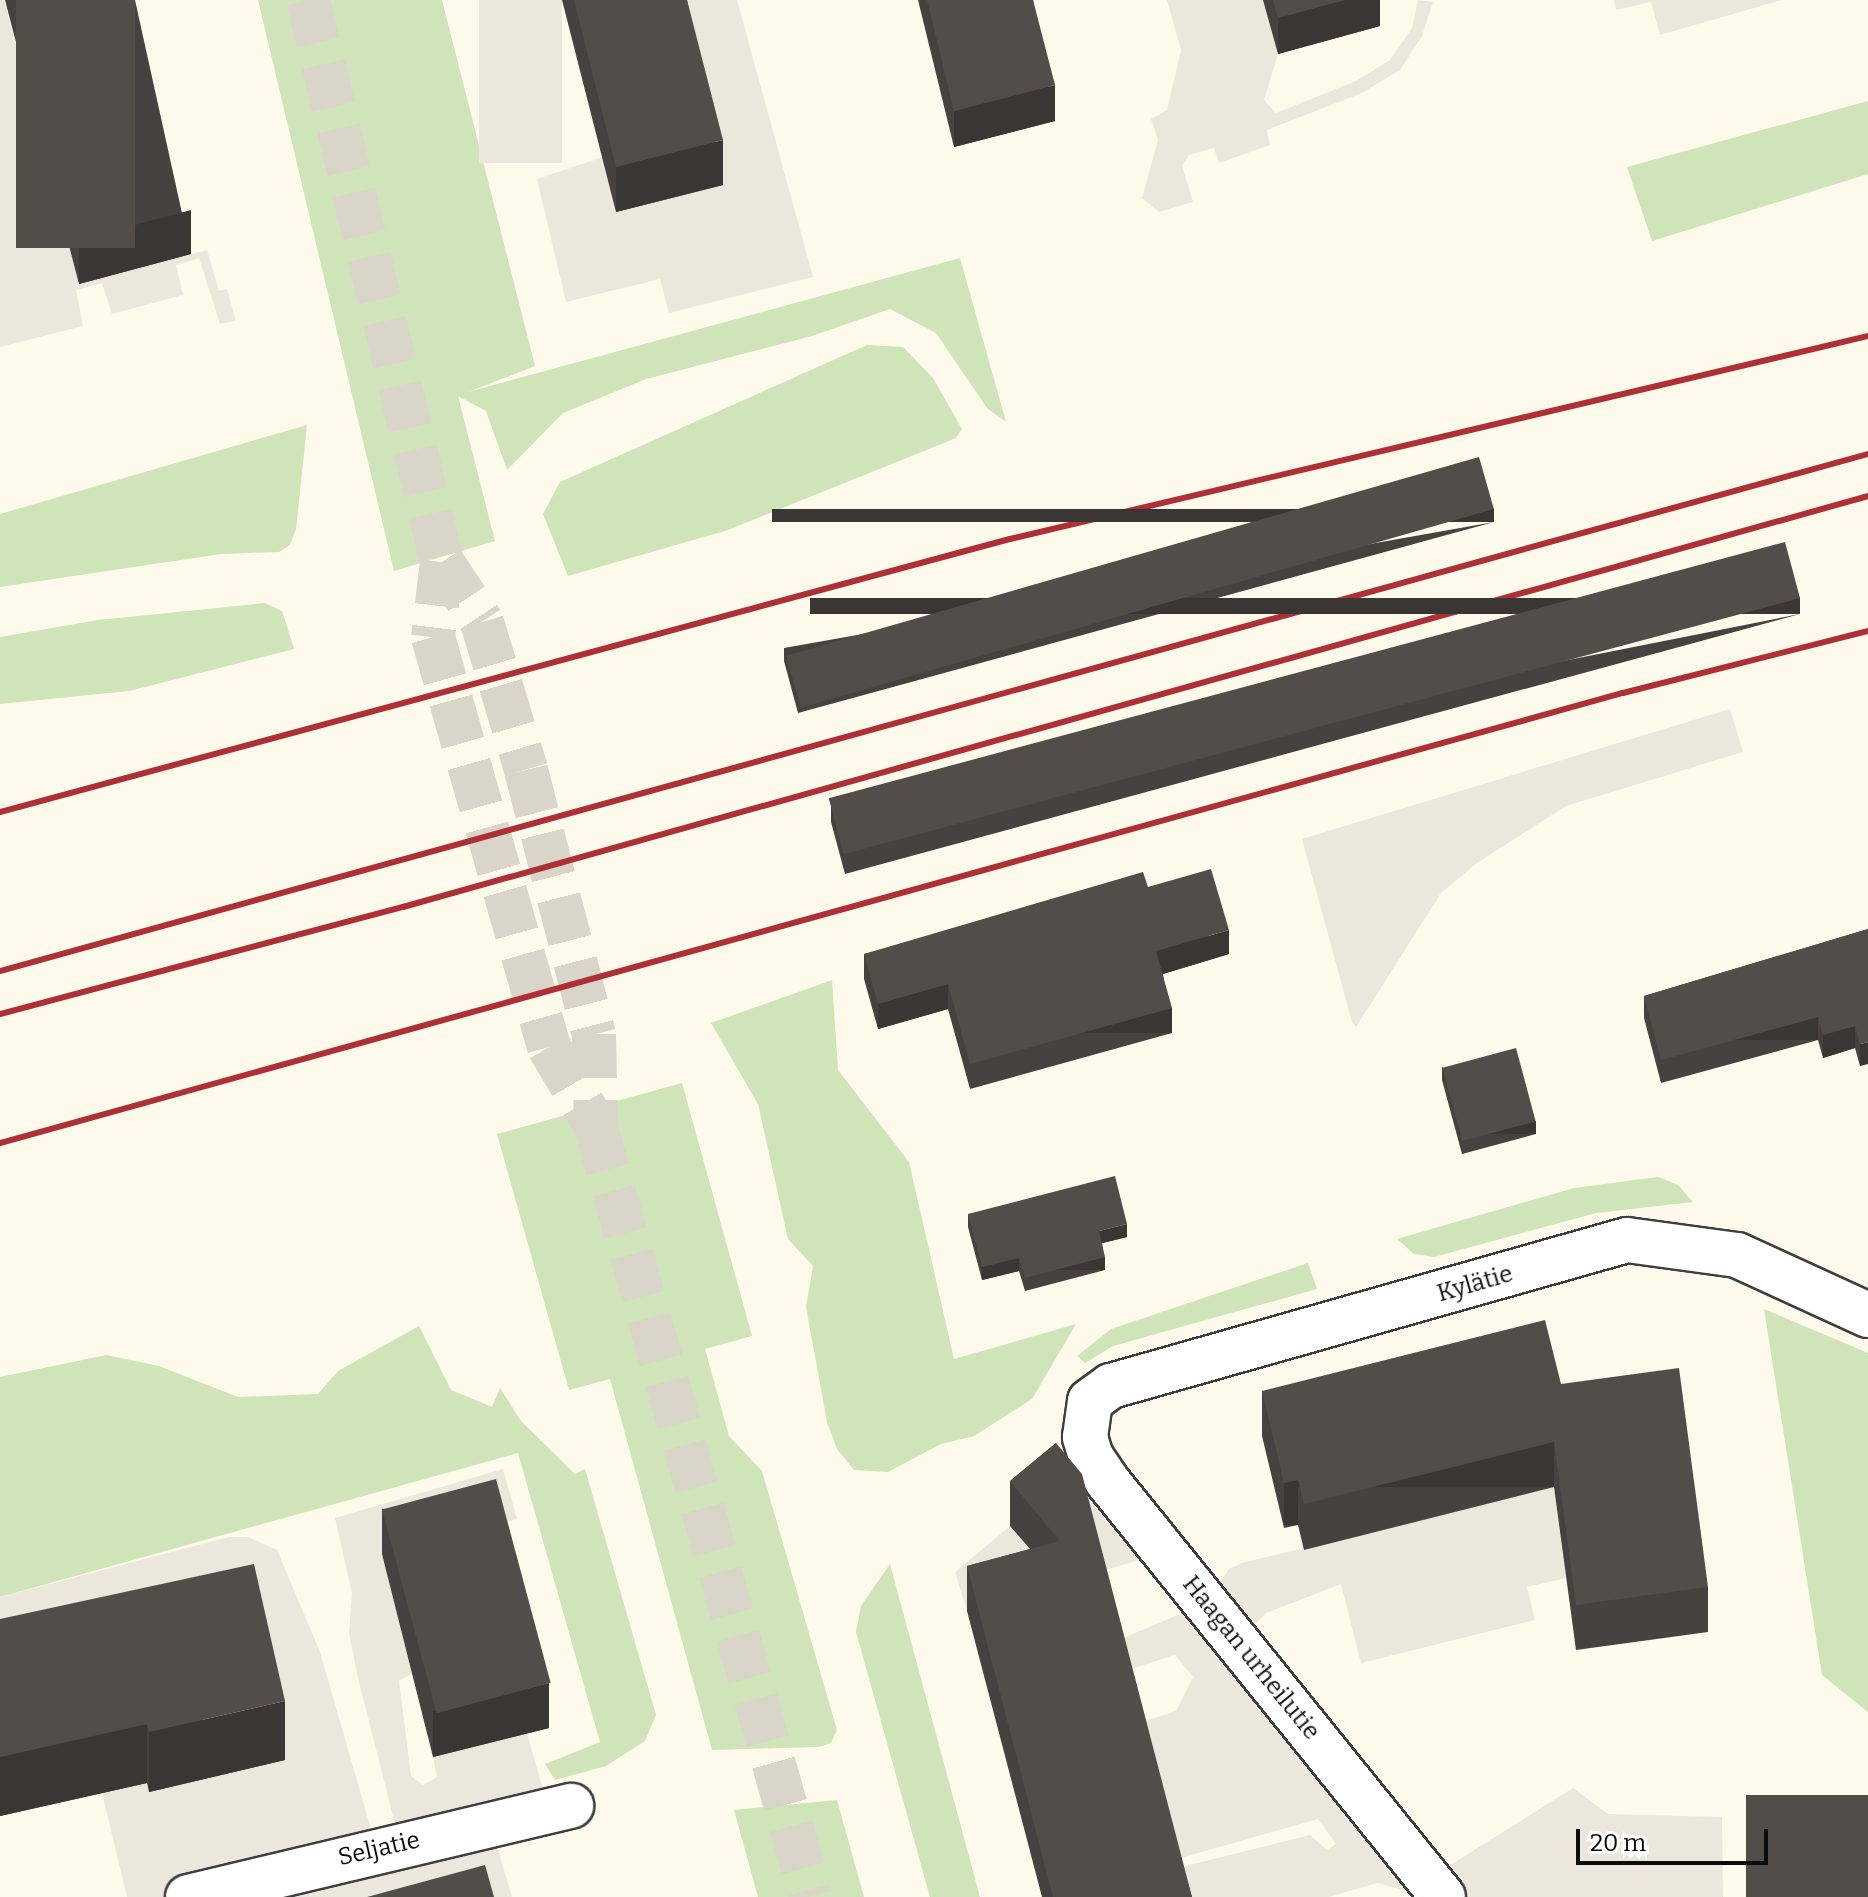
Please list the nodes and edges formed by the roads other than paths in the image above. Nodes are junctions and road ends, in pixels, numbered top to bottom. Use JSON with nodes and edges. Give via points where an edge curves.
{"nodes":[{"id":1,"x":1868,"y":1315,"type":"edge"},
{"id":2,"x":1086,"y":1408,"type":"joint"},
{"id":3,"x":571,"y":1806,"type":"dead end"},
{"id":4,"x":188,"y":1897,"type":"edge"},
{"id":5,"x":1443,"y":1897,"type":"edge"}],
"edges":[{"from":1,"to":2,"type":"street","name":"Kylätie","via":[[1737,1255],[1627,1240],[1111,1386]]},
{"from":2,"to":5,"type":"street","name":"Haagan urheilutie","via":[[1091,1457],[1108,1482]]},
{"from":3,"to":4,"type":"street","name":"Seljatie"}]}
